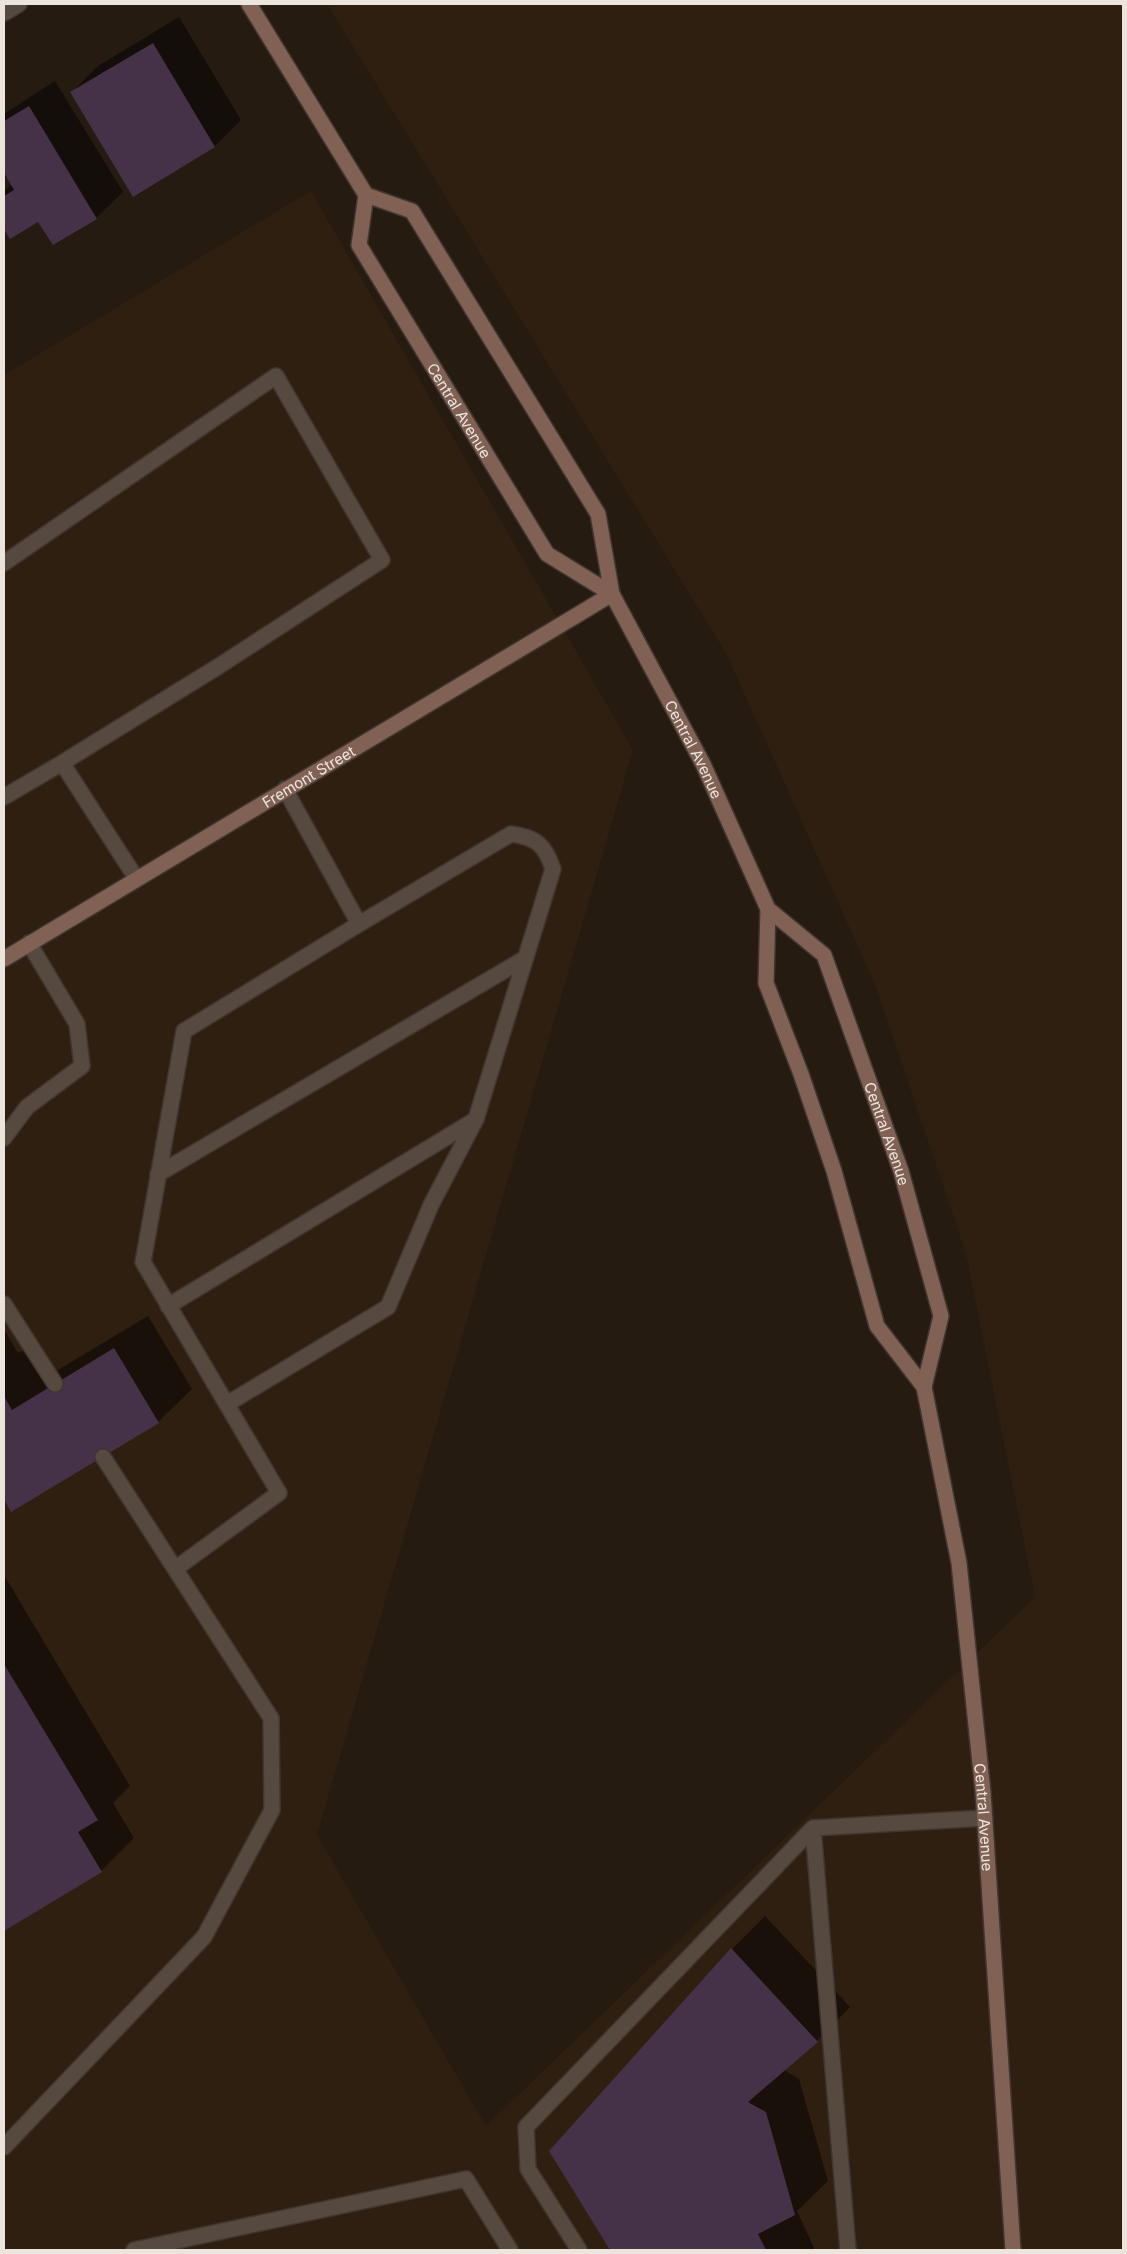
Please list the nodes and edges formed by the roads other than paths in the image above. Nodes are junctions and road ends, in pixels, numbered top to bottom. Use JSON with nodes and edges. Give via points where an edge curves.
{"nodes":[{"id":1,"x":19,"y":4,"type":"edge"},
{"id":2,"x":249,"y":4,"type":"edge"},
{"id":3,"x":4,"y":13,"type":"edge"},
{"id":4,"x":366,"y":195,"type":"junction"},
{"id":5,"x":4,"y":563,"type":"edge"},
{"id":6,"x":612,"y":594,"type":"junction"},
{"id":7,"x":62,"y":763,"type":"junction"},
{"id":8,"x":285,"y":789,"type":"junction"},
{"id":9,"x":4,"y":797,"type":"edge"},
{"id":10,"x":136,"y":878,"type":"junction"},
{"id":11,"x":768,"y":909,"type":"junction"},
{"id":12,"x":358,"y":924,"type":"junction"},
{"id":13,"x":29,"y":943,"type":"junction"},
{"id":14,"x":4,"y":959,"type":"edge"},
{"id":15,"x":524,"y":959,"type":"junction"},
{"id":16,"x":476,"y":1120,"type":"junction"},
{"id":17,"x":4,"y":1138,"type":"edge"},
{"id":18,"x":158,"y":1174,"type":"junction"},
{"id":19,"x":4,"y":1304,"type":"edge"},
{"id":20,"x":168,"y":1306,"type":"junction"},
{"id":21,"x":55,"y":1384,"type":"dead end"},
{"id":22,"x":924,"y":1387,"type":"junction"},
{"id":23,"x":227,"y":1404,"type":"junction"},
{"id":24,"x":103,"y":1457,"type":"dead end"},
{"id":25,"x":175,"y":1569,"type":"junction"},
{"id":26,"x":985,"y":1818,"type":"junction"},
{"id":27,"x":813,"y":1828,"type":"junction"},
{"id":28,"x":4,"y":2147,"type":"edge"},
{"id":29,"x":134,"y":2250,"type":"edge"},
{"id":30,"x":510,"y":2250,"type":"edge"},
{"id":31,"x":578,"y":2250,"type":"edge"},
{"id":32,"x":848,"y":2250,"type":"edge"},
{"id":33,"x":1013,"y":2250,"type":"edge"}],
"edges":[{"from":1,"to":3,"type":"street"},
{"from":2,"to":4,"type":"main road"},
{"from":4,"to":6,"type":"main road","name":"Central Avenue","via":[[412,211],[417,219],[598,514]]},
{"from":4,"to":6,"type":"main road","name":"Central Avenue","via":[[359,245],[547,554]]},
{"from":5,"to":7,"type":"street","via":[[276,376],[382,560]]},
{"from":6,"to":8,"type":"main road","name":"Fremont Street"},
{"from":6,"to":11,"type":"main road","name":"Central Avenue","via":[[703,764]]},
{"from":7,"to":9,"type":"street"},
{"from":7,"to":10,"type":"street"},
{"from":8,"to":10,"type":"main road","name":"Fremont Street"},
{"from":8,"to":12,"type":"street"},
{"from":10,"to":13,"type":"main road","name":"Fremont Street"},
{"from":11,"to":22,"type":"main road","name":"Central Avenue","via":[[766,983],[834,1171],[877,1326]]},
{"from":11,"to":22,"type":"main road","name":"Central Avenue","via":[[824,955],[901,1171],[941,1316]]},
{"from":12,"to":15,"type":"street","via":[[511,834],[529,836],[547,852],[553,869]]},
{"from":12,"to":18,"type":"street","via":[[184,1032]]},
{"from":13,"to":14,"type":"main road","name":"Fremont Street"},
{"from":13,"to":17,"type":"street","via":[[77,1024],[82,1066],[27,1107]]},
{"from":15,"to":16,"type":"street"},
{"from":15,"to":18,"type":"street"},
{"from":16,"to":20,"type":"street"},
{"from":16,"to":23,"type":"street","via":[[431,1205],[388,1308]]},
{"from":18,"to":20,"type":"street","via":[[143,1262]]},
{"from":19,"to":21,"type":"street"},
{"from":20,"to":23,"type":"street"},
{"from":22,"to":26,"type":"main road","name":"Central Avenue","via":[[959,1564]]},
{"from":23,"to":25,"type":"street","via":[[279,1493]]},
{"from":24,"to":25,"type":"street"},
{"from":25,"to":28,"type":"street","via":[[271,1718],[272,1810],[204,1937]]},
{"from":26,"to":27,"type":"street"},
{"from":26,"to":33,"type":"main road","name":"Central Avenue"},
{"from":27,"to":31,"type":"street","via":[[526,2127],[528,2169]]},
{"from":27,"to":32,"type":"street"},
{"from":29,"to":30,"type":"street","via":[[466,2179]]}]}
